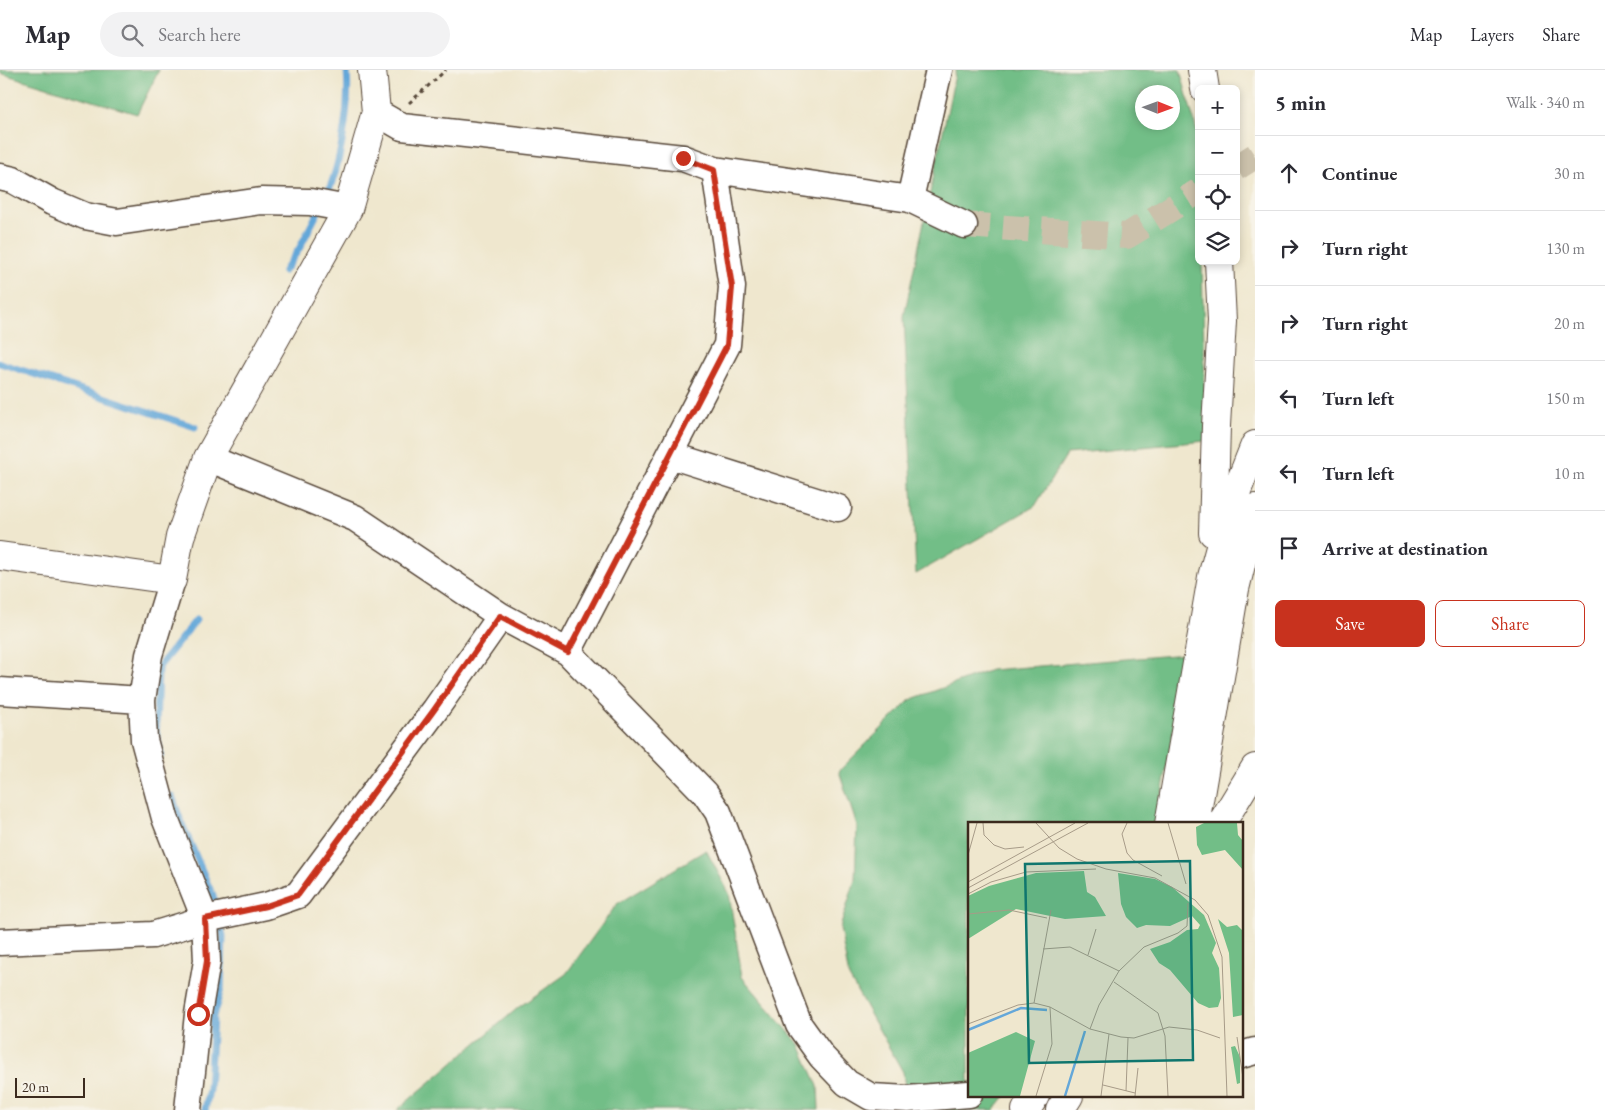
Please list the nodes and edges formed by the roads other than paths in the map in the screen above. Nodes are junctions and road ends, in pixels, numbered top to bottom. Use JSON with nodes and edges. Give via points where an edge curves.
{"nodes":[{"id":1,"x":372,"y":70,"type":"edge"},
{"id":2,"x":939,"y":70,"type":"edge"},
{"id":3,"x":1202,"y":70,"type":"edge"},
{"id":4,"x":1204,"y":85,"type":"edge"},
{"id":5,"x":383,"y":116,"type":"junction"},
{"id":6,"x":714,"y":170,"type":"junction"},
{"id":7,"x":0,"y":177,"type":"edge"},
{"id":8,"x":910,"y":199,"type":"junction"},
{"id":9,"x":331,"y":206,"type":"junction"},
{"id":10,"x":964,"y":226,"type":"tunnel mouth"},
{"id":11,"x":1219,"y":265,"type":"edge"},
{"id":12,"x":1255,"y":446,"type":"edge"},
{"id":13,"x":670,"y":455,"type":"junction"},
{"id":14,"x":208,"y":458,"type":"junction"},
{"id":15,"x":838,"y":508,"type":"dead end"},
{"id":16,"x":1255,"y":508,"type":"edge"},
{"id":17,"x":0,"y":556,"type":"edge"},
{"id":18,"x":1212,"y":577,"type":"junction"},
{"id":19,"x":172,"y":580,"type":"junction"},
{"id":20,"x":500,"y":616,"type":"junction"},
{"id":21,"x":568,"y":652,"type":"junction"},
{"id":22,"x":0,"y":691,"type":"edge"},
{"id":23,"x":142,"y":700,"type":"junction"},
{"id":24,"x":1255,"y":768,"type":"edge"},
{"id":25,"x":1169,"y":822,"type":"edge"},
{"id":26,"x":1195,"y":822,"type":"edge"},
{"id":27,"x":1223,"y":822,"type":"edge"},
{"id":28,"x":215,"y":917,"type":"junction"},
{"id":29,"x":0,"y":942,"type":"edge"},
{"id":30,"x":1255,"y":1051,"type":"edge"},
{"id":31,"x":1242,"y":1054,"type":"edge"},
{"id":32,"x":968,"y":1094,"type":"edge"},
{"id":33,"x":1034,"y":1098,"type":"edge"},
{"id":34,"x":1068,"y":1098,"type":"edge"},
{"id":35,"x":188,"y":1110,"type":"edge"},
{"id":36,"x":1026,"y":1110,"type":"edge"},
{"id":37,"x":1060,"y":1110,"type":"edge"}],
"edges":[{"from":1,"to":5,"type":"main road"},
{"from":2,"to":8,"type":"street"},
{"from":3,"to":4,"type":"main road"},
{"from":5,"to":6,"type":"street","via":[[402,127],[683,158]]},
{"from":5,"to":9,"type":"main road"},
{"from":6,"to":8,"type":"street"},
{"from":6,"to":13,"type":"street","via":[[732,287],[727,345]]},
{"from":7,"to":9,"type":"street","via":[[13,180],[85,216],[117,222],[261,201]]},
{"from":8,"to":10,"type":"street"},
{"from":9,"to":14,"type":"main road"},
{"from":11,"to":18,"type":"main road","via":[[1222,321]]},
{"from":12,"to":18,"type":"main road","via":[[1232,503]]},
{"from":13,"to":15,"type":"street"},
{"from":13,"to":21,"type":"street"},
{"from":14,"to":19,"type":"main road","via":[[180,537]]},
{"from":14,"to":20,"type":"street","via":[[355,518]]},
{"from":16,"to":26,"type":"main road","via":[[1235,589]]},
{"from":17,"to":19,"type":"main road"},
{"from":18,"to":25,"type":"main road"},
{"from":19,"to":23,"type":"street","via":[[149,655]]},
{"from":20,"to":21,"type":"street"},
{"from":20,"to":28,"type":"street","via":[[298,895]]},
{"from":21,"to":32,"type":"street","via":[[705,793],[718,812],[799,1025],[822,1057],[847,1083],[871,1097],[908,1099]]},
{"from":22,"to":23,"type":"street"},
{"from":23,"to":28,"type":"street","via":[[144,740],[166,818]]},
{"from":24,"to":27,"type":"main road"},
{"from":28,"to":29,"type":"street","via":[[153,935]]},
{"from":28,"to":35,"type":"street","via":[[198,1014]]},
{"from":30,"to":31,"type":"street"},
{"from":33,"to":36,"type":"main road"},
{"from":34,"to":37,"type":"main road"}]}
